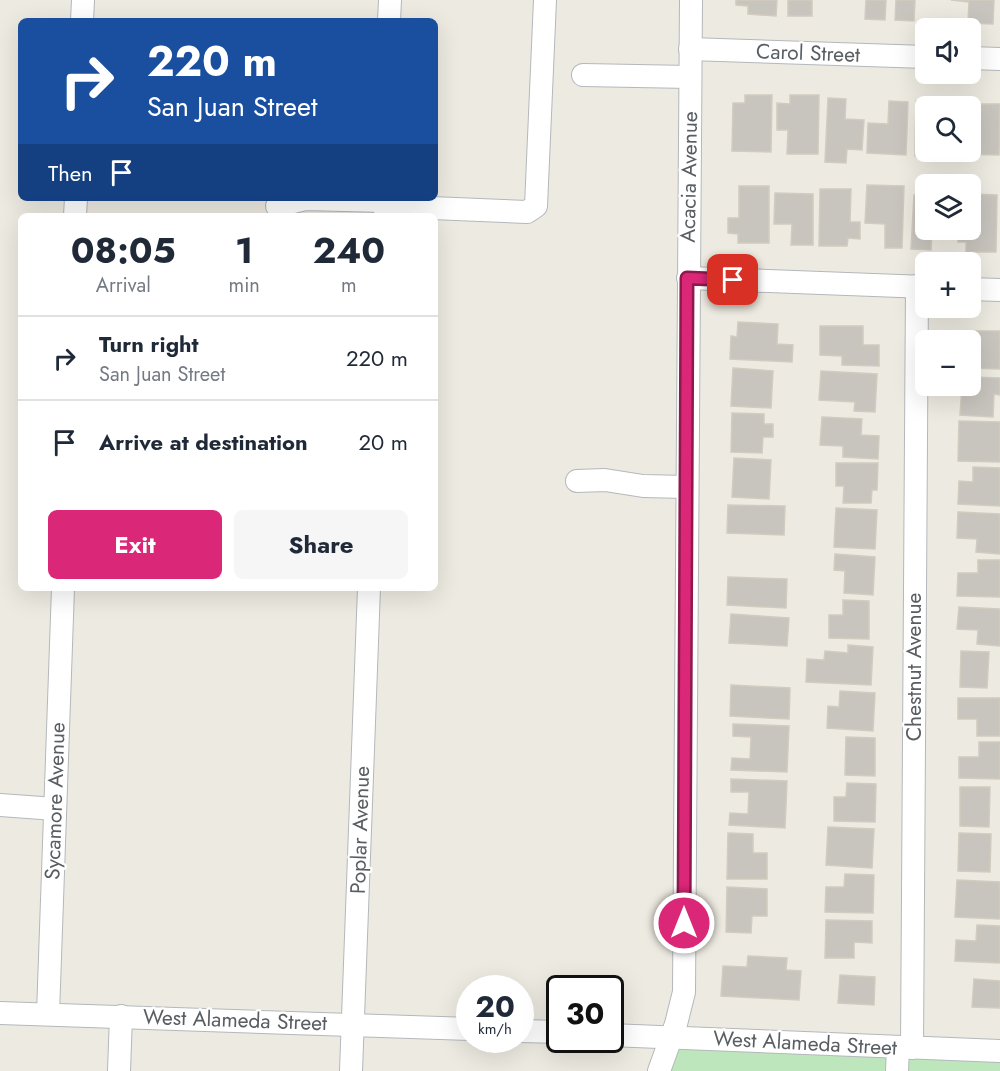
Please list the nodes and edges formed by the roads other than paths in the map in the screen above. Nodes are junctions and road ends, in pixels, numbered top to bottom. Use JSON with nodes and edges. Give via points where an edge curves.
{"nodes":[{"id":1,"x":83,"y":0,"type":"edge"},
{"id":2,"x":390,"y":0,"type":"edge"},
{"id":3,"x":545,"y":0,"type":"edge"},
{"id":4,"x":691,"y":0,"type":"edge"},
{"id":5,"x":82,"y":18,"type":"edge"},
{"id":6,"x":389,"y":18,"type":"edge"},
{"id":7,"x":690,"y":49,"type":"junction"},
{"id":8,"x":915,"y":57,"type":"edge"},
{"id":9,"x":981,"y":58,"type":"edge"},
{"id":10,"x":1000,"y":59,"type":"edge"},
{"id":11,"x":583,"y":75,"type":"dead end"},
{"id":12,"x":690,"y":78,"type":"junction"},
{"id":13,"x":296,"y":201,"type":"edge"},
{"id":14,"x":330,"y":201,"type":"edge"},
{"id":15,"x":383,"y":205,"type":"edge"},
{"id":16,"x":277,"y":206,"type":"dead end"},
{"id":17,"x":687,"y":278,"type":"junction"},
{"id":18,"x":915,"y":287,"type":"edge"},
{"id":19,"x":981,"y":289,"type":"edge"},
{"id":20,"x":1000,"y":290,"type":"edge"},
{"id":21,"x":920,"y":318,"type":"edge"},
{"id":22,"x":577,"y":481,"type":"dead end"},
{"id":23,"x":686,"y":487,"type":"junction"},
{"id":24,"x":63,"y":591,"type":"edge"},
{"id":25,"x":369,"y":591,"type":"edge"},
{"id":26,"x":0,"y":805,"type":"edge"},
{"id":27,"x":55,"y":809,"type":"junction"},
{"id":28,"x":0,"y":1012,"type":"edge"},
{"id":29,"x":48,"y":1014,"type":"junction"},
{"id":30,"x":121,"y":1016,"type":"junction"},
{"id":31,"x":353,"y":1024,"type":"junction"},
{"id":32,"x":456,"y":1028,"type":"edge"},
{"id":33,"x":624,"y":1035,"type":"edge"},
{"id":34,"x":671,"y":1037,"type":"junction"},
{"id":35,"x":905,"y":1048,"type":"junction"},
{"id":36,"x":1000,"y":1051,"type":"edge"},
{"id":37,"x":119,"y":1071,"type":"edge"},
{"id":38,"x":351,"y":1071,"type":"edge"},
{"id":39,"x":659,"y":1071,"type":"edge"},
{"id":40,"x":897,"y":1071,"type":"edge"}],
"edges":[{"from":1,"to":5,"type":"street"},
{"from":2,"to":6,"type":"street"},
{"from":3,"to":15,"type":"street","via":[[536,206],[528,212]]},
{"from":4,"to":7,"type":"street","name":"Acacia Avenue"},
{"from":7,"to":8,"type":"street","name":"Carol Street"},
{"from":7,"to":12,"type":"street","name":"Acacia Avenue"},
{"from":9,"to":10,"type":"street"},
{"from":11,"to":12,"type":"street"},
{"from":12,"to":17,"type":"street","name":"Acacia Avenue"},
{"from":13,"to":16,"type":"street"},
{"from":14,"to":15,"type":"street"},
{"from":17,"to":18,"type":"street"},
{"from":17,"to":23,"type":"street","name":"Acacia Avenue"},
{"from":19,"to":20,"type":"street"},
{"from":21,"to":35,"type":"street","name":"Chestnut Avenue"},
{"from":22,"to":23,"type":"street"},
{"from":23,"to":34,"type":"street","name":"Acacia Avenue","via":[[684,992]]},
{"from":24,"to":27,"type":"street","name":"Sycamore Avenue"},
{"from":25,"to":31,"type":"street","name":"Poplar Avenue"},
{"from":26,"to":27,"type":"street"},
{"from":27,"to":29,"type":"street","name":"Sycamore Avenue"},
{"from":28,"to":29,"type":"street","name":"West Alameda Street"},
{"from":29,"to":30,"type":"street","name":"West Alameda Street"},
{"from":30,"to":31,"type":"street","name":"West Alameda Street"},
{"from":30,"to":37,"type":"street"},
{"from":31,"to":32,"type":"street","name":"West Alameda Street"},
{"from":31,"to":38,"type":"street","name":"Poplar Avenue"},
{"from":33,"to":34,"type":"street","name":"West Alameda Street"},
{"from":34,"to":35,"type":"street","name":"West Alameda Street"},
{"from":34,"to":39,"type":"street","name":"Acacia Avenue"},
{"from":35,"to":36,"type":"street","name":"West Alameda Street"},
{"from":35,"to":40,"type":"street","name":"Chestnut Avenue"}]}
